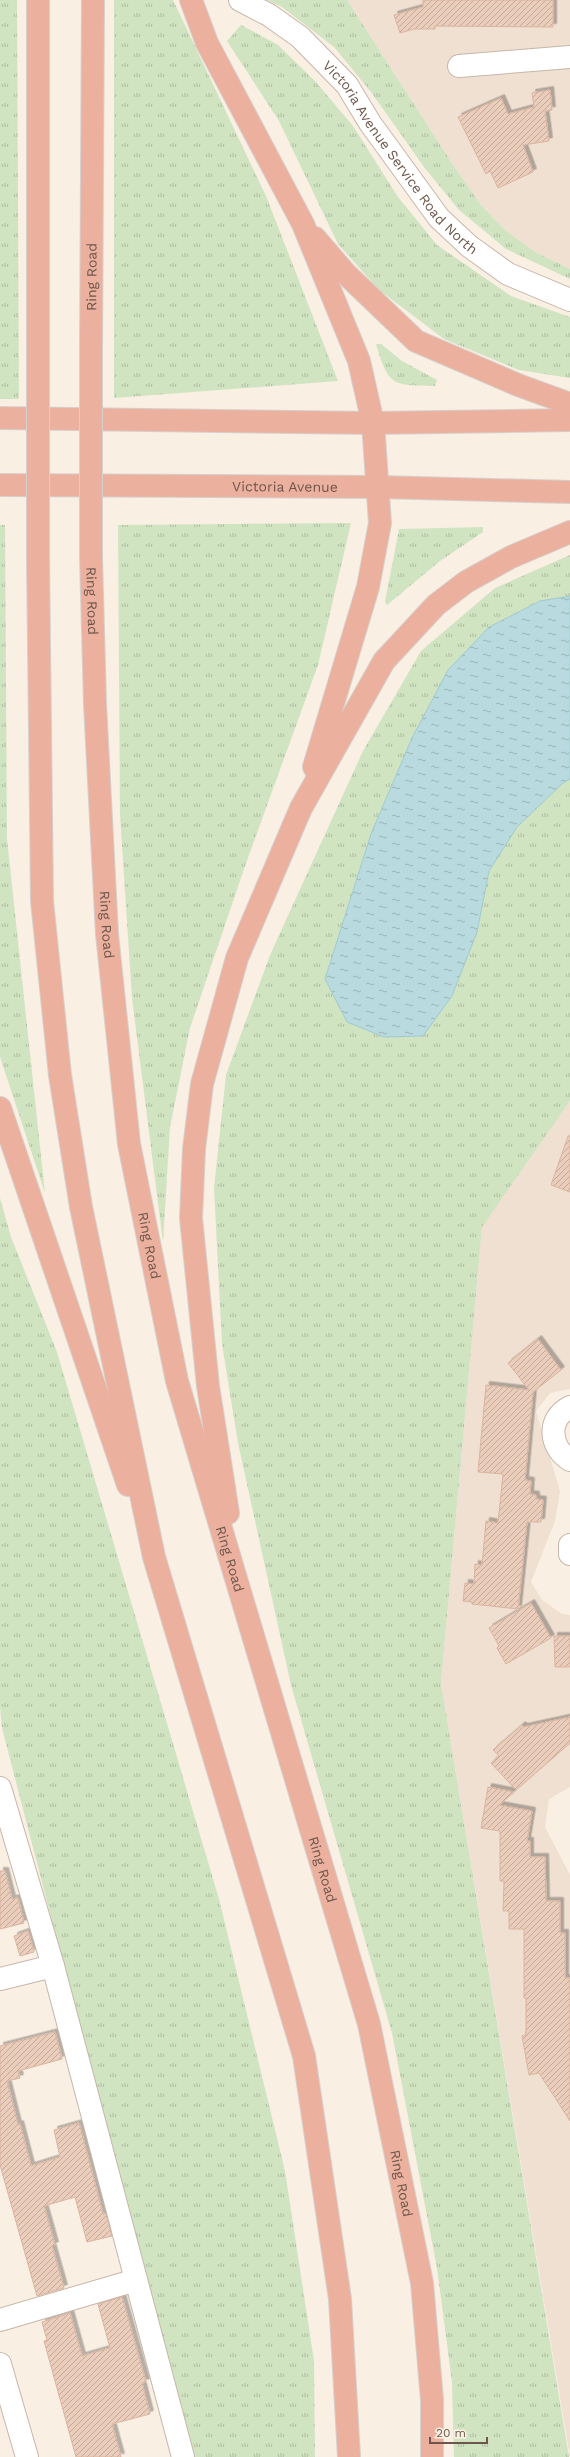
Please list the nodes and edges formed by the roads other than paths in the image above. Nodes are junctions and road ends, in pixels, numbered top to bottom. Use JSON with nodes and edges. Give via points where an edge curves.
{"nodes":[{"id":1,"x":38,"y":0,"type":"edge"},
{"id":2,"x":93,"y":0,"type":"edge"},
{"id":3,"x":191,"y":0,"type":"edge"},
{"id":4,"x":240,"y":0,"type":"edge"},
{"id":5,"x":570,"y":57,"type":"edge"},
{"id":6,"x":459,"y":66,"type":"dead end"},
{"id":7,"x":303,"y":224,"type":"junction"},
{"id":8,"x":570,"y":300,"type":"edge"},
{"id":9,"x":570,"y":404,"type":"edge"},
{"id":10,"x":0,"y":418,"type":"edge"},
{"id":11,"x":570,"y":420,"type":"edge"},
{"id":12,"x":373,"y":423,"type":"junction"},
{"id":13,"x":0,"y":485,"type":"edge"},
{"id":14,"x":379,"y":487,"type":"junction"},
{"id":15,"x":570,"y":492,"type":"edge"},
{"id":16,"x":570,"y":532,"type":"edge"},
{"id":17,"x":301,"y":808,"type":"junction"},
{"id":18,"x":0,"y":1108,"type":"edge"},
{"id":19,"x":570,"y":1408,"type":"edge"},
{"id":20,"x":570,"y":1460,"type":"edge"},
{"id":21,"x":570,"y":1545,"type":"edge"},
{"id":22,"x":570,"y":1554,"type":"edge"},
{"id":23,"x":154,"y":1557,"type":"junction"},
{"id":24,"x":243,"y":1605,"type":"junction"},
{"id":25,"x":0,"y":1788,"type":"edge"},
{"id":26,"x":54,"y":1966,"type":"junction"},
{"id":27,"x":0,"y":1979,"type":"edge"},
{"id":28,"x":136,"y":2280,"type":"junction"},
{"id":29,"x":0,"y":2320,"type":"edge"},
{"id":30,"x":0,"y":2364,"type":"edge"},
{"id":31,"x":27,"y":2457,"type":"edge"},
{"id":32,"x":183,"y":2457,"type":"edge"},
{"id":33,"x":349,"y":2457,"type":"edge"},
{"id":34,"x":432,"y":2457,"type":"edge"}],
"edges":[{"from":1,"to":23,"type":"highway","bridge":true,"via":[[38,558],[42,901],[60,1075],[81,1206]]},
{"from":2,"to":24,"type":"highway","name":"Ring Road","bridge":true,"via":[[91,557],[95,704],[107,934],[129,1144],[177,1381]]},
{"from":3,"to":7,"type":"highway","via":[[207,43]]},
{"from":4,"to":8,"type":"street","name":"Victoria Avenue Service Road North","via":[[269,15],[300,37],[347,85],[370,123],[439,218],[469,246],[508,274]]},
{"from":5,"to":6,"type":"street"},
{"from":7,"to":9,"type":"highway","via":[[346,274],[416,341],[518,385]]},
{"from":7,"to":12,"type":"highway","via":[[359,361]]},
{"from":10,"to":12,"type":"highway"},
{"from":11,"to":12,"type":"highway"},
{"from":12,"to":14,"type":"highway"},
{"from":13,"to":14,"type":"highway","name":"Victoria Avenue"},
{"from":14,"to":15,"type":"highway","name":"Victoria Avenue"},
{"from":14,"to":17,"type":"highway","via":[[380,522],[368,587]]},
{"from":16,"to":17,"type":"highway","via":[[511,557],[472,578],[436,605],[384,661]]},
{"from":17,"to":24,"type":"highway","via":[[237,958],[202,1084],[194,1149],[191,1218],[208,1386]]},
{"from":18,"to":23,"type":"highway","via":[[116,1453]]},
{"from":19,"to":20,"type":"street","via":[[561,1414],[553,1430],[557,1448]]},
{"from":21,"to":22,"type":"street"},
{"from":23,"to":33,"type":"highway","via":[[304,2056],[340,2299]]},
{"from":24,"to":34,"type":"highway","name":"Ring Road","via":[[369,2024],[422,2283],[432,2400]]},
{"from":25,"to":26,"type":"street"},
{"from":26,"to":27,"type":"street"},
{"from":26,"to":28,"type":"street"},
{"from":28,"to":29,"type":"street"},
{"from":28,"to":32,"type":"street"},
{"from":30,"to":31,"type":"street"}]}
